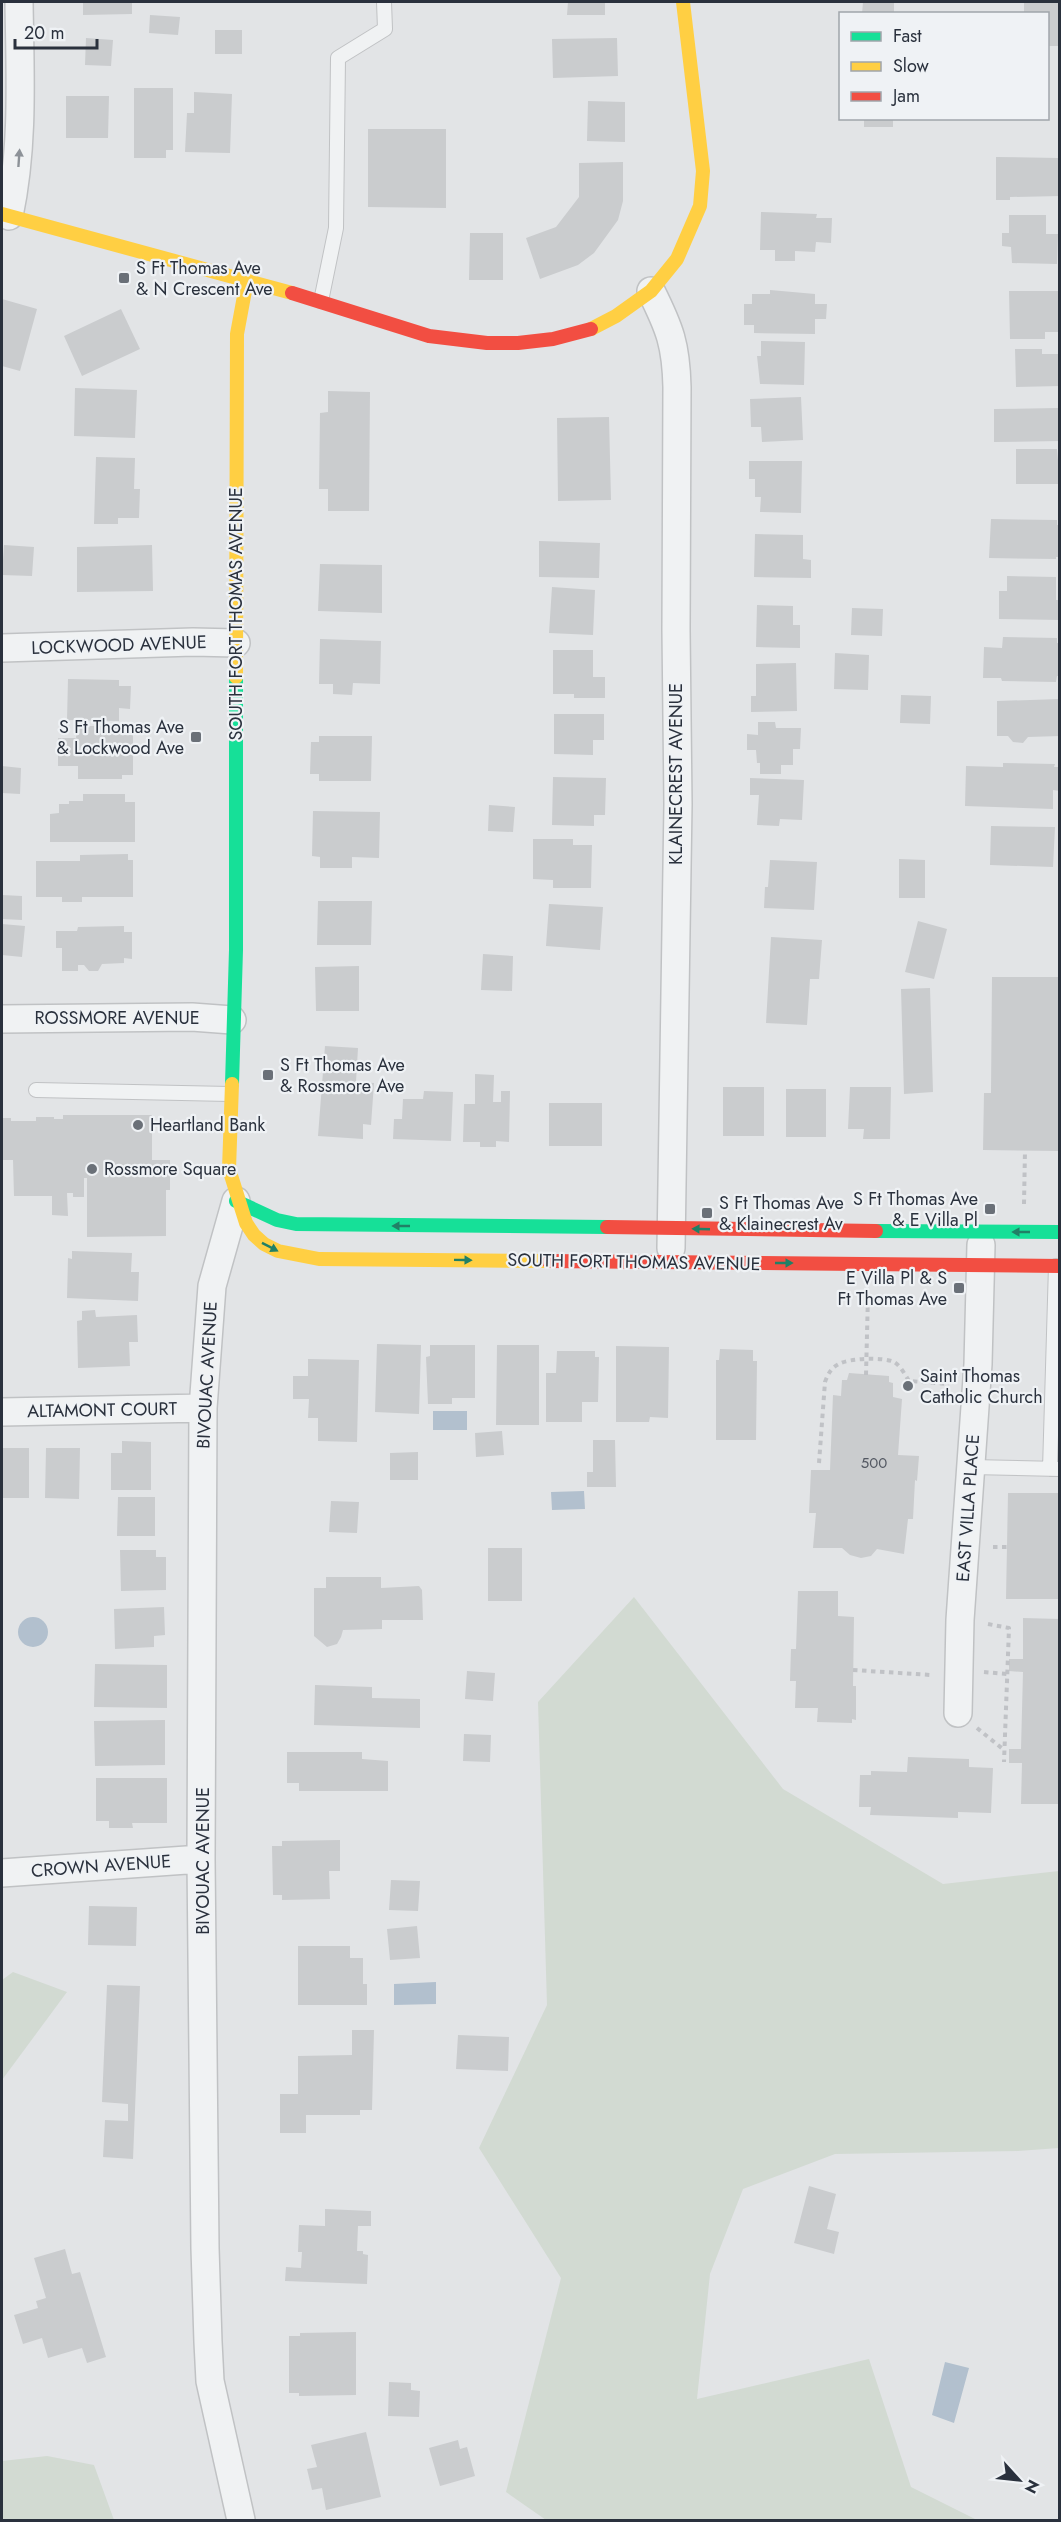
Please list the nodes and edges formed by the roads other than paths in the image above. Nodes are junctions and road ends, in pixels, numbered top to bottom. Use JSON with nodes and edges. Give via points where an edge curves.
{"nodes":[{"id":1,"x":19,"y":2,"type":"edge"},
{"id":2,"x":384,"y":2,"type":"edge"},
{"id":3,"x":683,"y":2,"type":"edge"},
{"id":4,"x":5,"y":215,"type":"edge"},
{"id":5,"x":247,"y":280,"type":"junction"},
{"id":6,"x":651,"y":291,"type":"junction"},
{"id":7,"x":321,"y":301,"type":"junction"},
{"id":8,"x":236,"y":643,"type":"junction"},
{"id":9,"x":2,"y":648,"type":"edge"},
{"id":10,"x":2,"y":1019,"type":"edge"},
{"id":11,"x":232,"y":1020,"type":"junction"},
{"id":12,"x":36,"y":1090,"type":"dead end"},
{"id":13,"x":230,"y":1094,"type":"junction"},
{"id":14,"x":236,"y":1202,"type":"junction"},
{"id":15,"x":672,"y":1227,"type":"junction"},
{"id":16,"x":982,"y":1232,"type":"junction"},
{"id":17,"x":1059,"y":1232,"type":"edge"},
{"id":18,"x":670,"y":1262,"type":"junction"},
{"id":19,"x":1058,"y":1266,"type":"edge"},
{"id":20,"x":980,"y":1267,"type":"junction"},
{"id":21,"x":203,"y":1408,"type":"junction"},
{"id":22,"x":2,"y":1412,"type":"edge"},
{"id":23,"x":971,"y":1467,"type":"junction"},
{"id":24,"x":1055,"y":1469,"type":"edge"},
{"id":25,"x":958,"y":1713,"type":"dead end"},
{"id":26,"x":201,"y":1859,"type":"junction"},
{"id":27,"x":2,"y":1873,"type":"edge"},
{"id":28,"x":241,"y":2520,"type":"edge"}],
"edges":[{"from":4,"to":1,"type":"street","one_way":true,"via":[[18,176]]},
{"from":2,"to":7,"type":"lane","via":[[385,29],[338,58],[336,228]]},
{"from":3,"to":6,"type":"main road","via":[[702,152],[700,206],[677,259]]},
{"from":4,"to":5,"type":"main road"},
{"from":5,"to":7,"type":"main road"},
{"from":5,"to":8,"type":"main road","name":"SOUTH FORT THOMAS AVENUE","via":[[237,334]]},
{"from":6,"to":7,"type":"main road","via":[[587,331],[518,343],[429,336]]},
{"from":6,"to":15,"type":"street","name":"KLAINECREST AVENUE","via":[[675,350],[677,387],[678,804]]},
{"from":8,"to":9,"type":"street","name":"LOCKWOOD AVENUE"},
{"from":8,"to":11,"type":"main road","name":"SOUTH FORT THOMAS AVENUE","via":[[236,950]]},
{"from":10,"to":11,"type":"street","name":"ROSSMORE AVENUE"},
{"from":11,"to":13,"type":"main road","name":"SOUTH FORT THOMAS AVENUE"},
{"from":12,"to":13,"type":"lane"},
{"from":13,"to":14,"type":"main road","name":"SOUTH FORT THOMAS AVENUE","via":[[229,1168]]},
{"from":15,"to":14,"type":"main road","name":"SOUTH FORT THOMAS AVENUE","one_way":true,"via":[[296,1224]]},
{"from":14,"to":18,"type":"main road","name":"SOUTH FORT THOMAS AVENUE","one_way":true,"via":[[249,1230],[264,1245],[290,1256]]},
{"from":14,"to":21,"type":"street","name":"BIVOUAC AVENUE","via":[[212,1286]]},
{"from":16,"to":15,"type":"main road","name":"SOUTH FORT THOMAS AVENUE","one_way":true},
{"from":15,"to":18,"type":"street","name":"KLAINECREST AVENUE"},
{"from":17,"to":16,"type":"main road","name":"SOUTH FORT THOMAS AVENUE","one_way":true},
{"from":16,"to":20,"type":"street","name":"EAST VILLA PLACE"},
{"from":18,"to":20,"type":"main road","name":"SOUTH FORT THOMAS AVENUE","one_way":true},
{"from":19,"to":20,"type":"main road","name":"SOUTH FORT THOMAS AVENUE"},
{"from":19,"to":24,"type":"lane"},
{"from":20,"to":23,"type":"street","name":"EAST VILLA PLACE"},
{"from":21,"to":22,"type":"street","name":"ALTAMONT COURT"},
{"from":21,"to":26,"type":"street","name":"BIVOUAC AVENUE"},
{"from":23,"to":24,"type":"lane"},
{"from":23,"to":25,"type":"street","name":"EAST VILLA PLACE"},
{"from":26,"to":27,"type":"street","name":"CROWN AVENUE"},
{"from":26,"to":28,"type":"street","name":"BIVOUAC AVENUE","via":[[204,2248],[210,2381]]}]}
